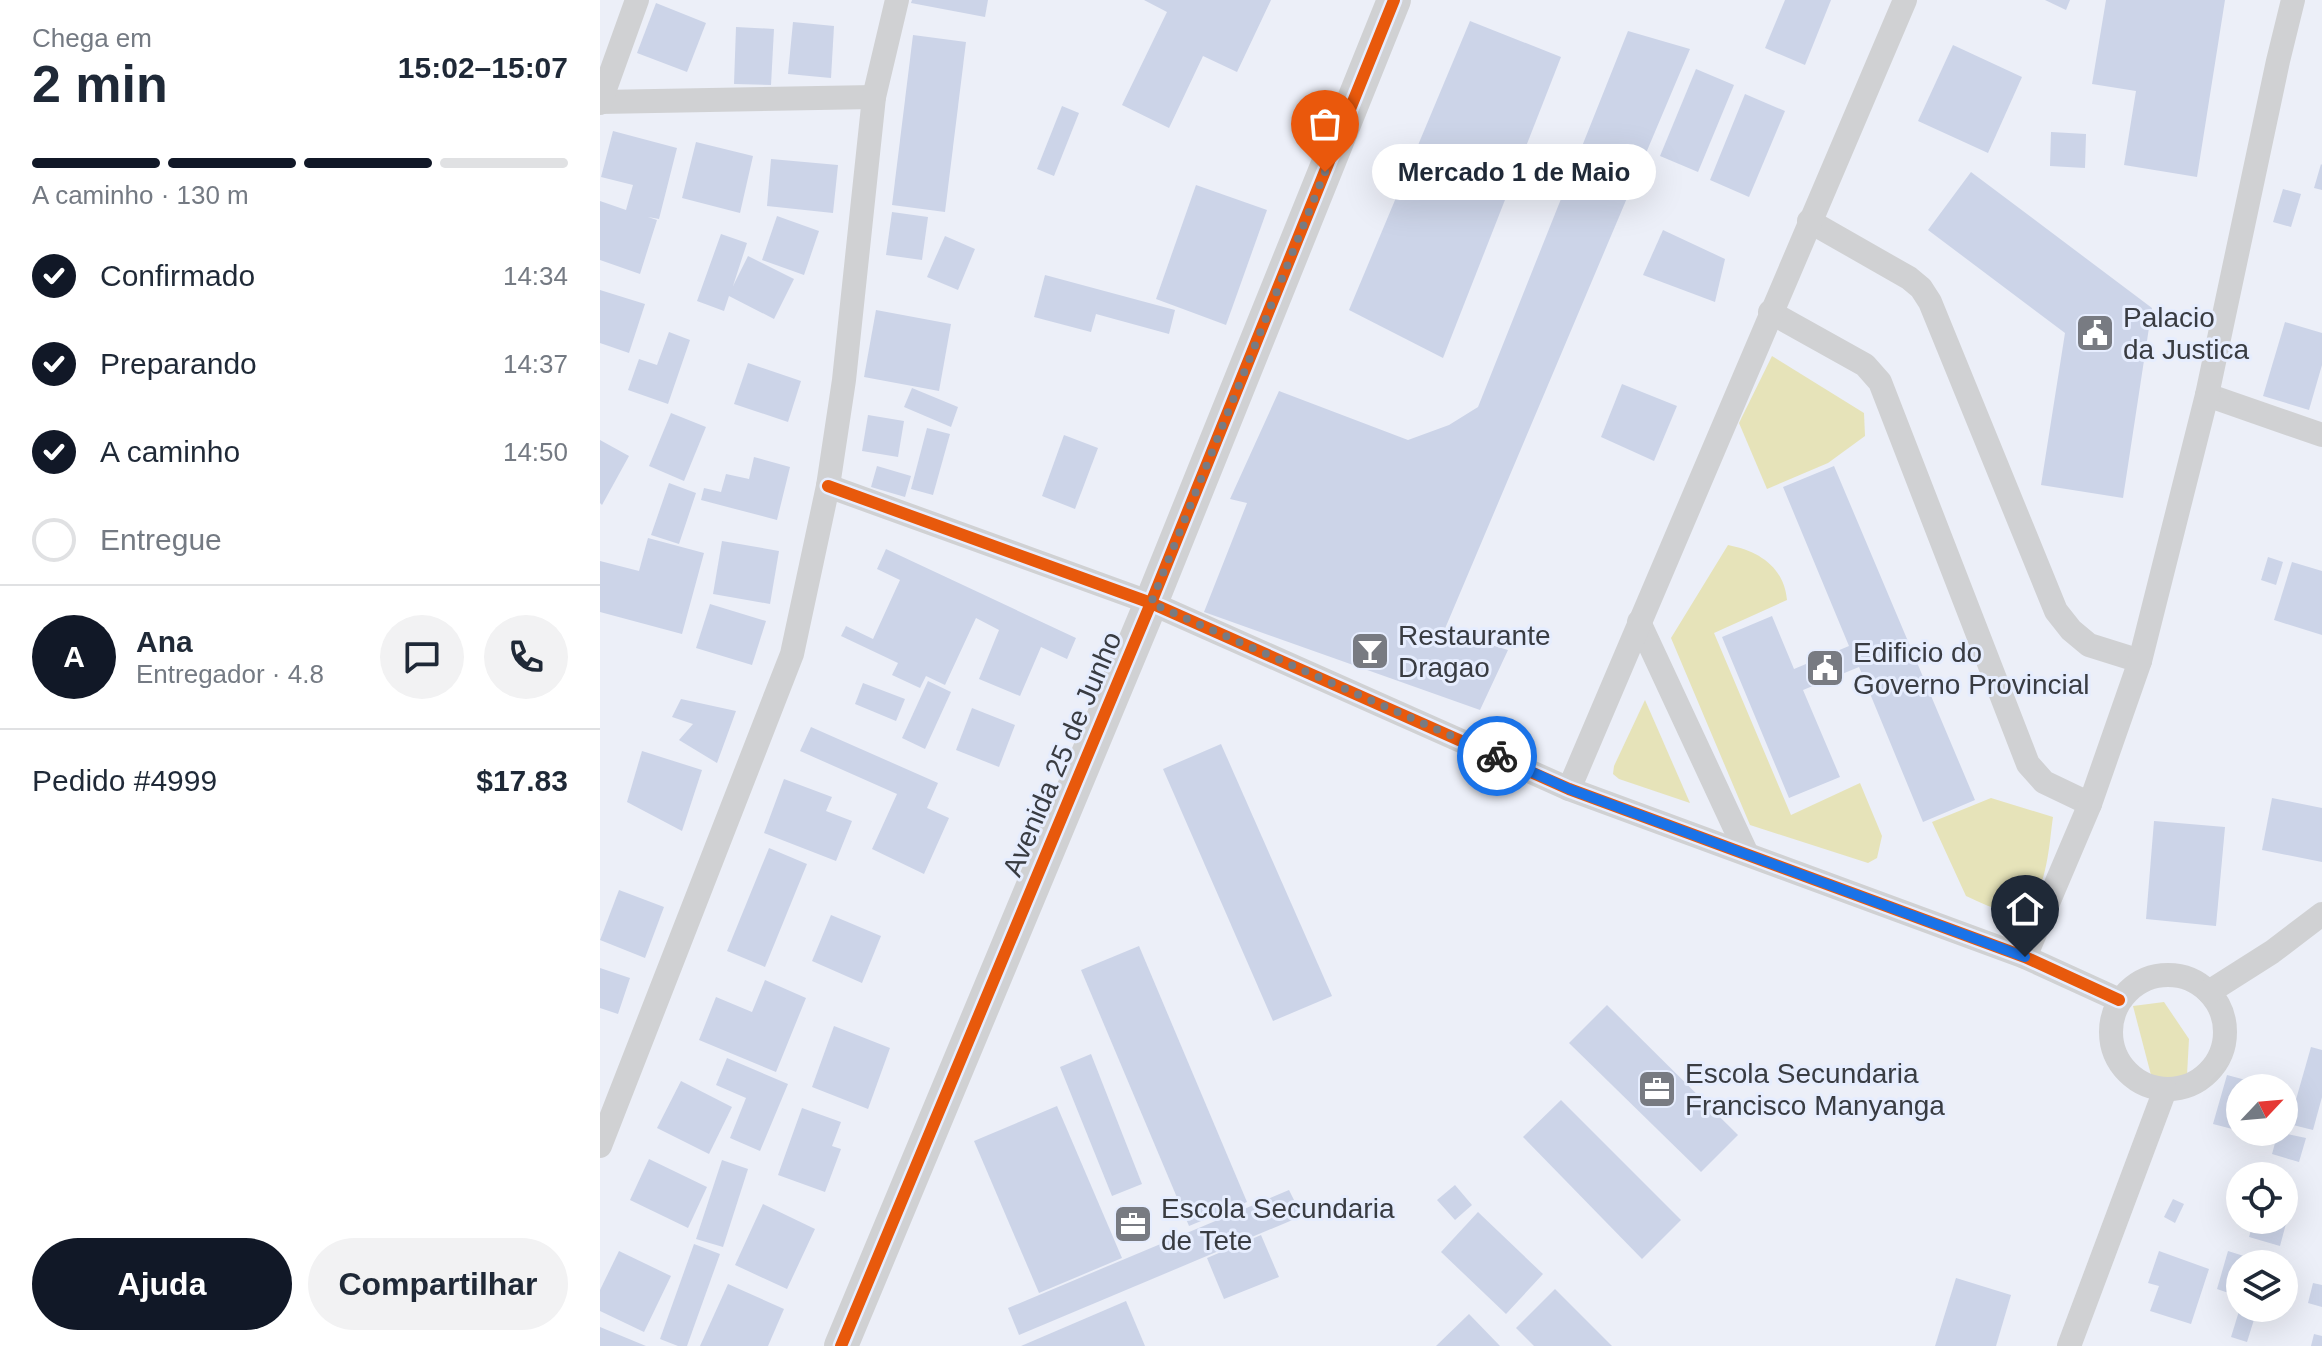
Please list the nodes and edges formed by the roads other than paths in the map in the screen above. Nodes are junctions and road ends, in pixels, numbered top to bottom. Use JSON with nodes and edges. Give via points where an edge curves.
{"nodes":[{"id":1,"x":637,"y":0,"type":"edge"},
{"id":2,"x":897,"y":0,"type":"edge"},
{"id":3,"x":1394,"y":0,"type":"edge"},
{"id":4,"x":1905,"y":0,"type":"edge"},
{"id":5,"x":2293,"y":0,"type":"edge"},
{"id":6,"x":874,"y":97,"type":"junction"},
{"id":7,"x":600,"y":102,"type":"edge"},
{"id":8,"x":1809,"y":221,"type":"junction"},
{"id":9,"x":1770,"y":312,"type":"junction"},
{"id":10,"x":2207,"y":395,"type":"junction"},
{"id":11,"x":2322,"y":435,"type":"edge"},
{"id":12,"x":828,"y":486,"type":"junction"},
{"id":13,"x":1151,"y":603,"type":"junction"},
{"id":14,"x":1639,"y":622,"type":"junction"},
{"id":15,"x":2140,"y":661,"type":"junction"},
{"id":16,"x":1569,"y":789,"type":"junction"},
{"id":17,"x":2090,"y":804,"type":"junction"},
{"id":18,"x":1747,"y":854,"type":"junction"},
{"id":19,"x":2322,"y":914,"type":"edge"},
{"id":20,"x":2025,"y":957,"type":"junction"},
{"id":21,"x":2209,"y":992,"type":"junction"},
{"id":22,"x":2119,"y":1000,"type":"junction"},
{"id":23,"x":2165,"y":1090,"type":"junction"},
{"id":24,"x":600,"y":1146,"type":"edge"},
{"id":25,"x":841,"y":1346,"type":"edge"},
{"id":26,"x":2069,"y":1346,"type":"edge"}],
"edges":[{"from":1,"to":7,"type":"street"},
{"from":2,"to":6,"type":"street"},
{"from":3,"to":13,"type":"street","name":"Avenida 25 de Junho"},
{"from":4,"to":8,"type":"street"},
{"from":5,"to":10,"type":"street"},
{"from":6,"to":7,"type":"street"},
{"from":6,"to":12,"type":"street"},
{"from":8,"to":9,"type":"street"},
{"from":8,"to":15,"type":"street","via":[[1921,288],[2056,611],[2089,645]]},
{"from":9,"to":14,"type":"street"},
{"from":9,"to":17,"type":"street","via":[[1865,365],[1880,382],[2028,764],[2044,782]]},
{"from":10,"to":11,"type":"street"},
{"from":10,"to":15,"type":"street"},
{"from":12,"to":13,"type":"street"},
{"from":12,"to":24,"type":"street","via":[[792,654]]},
{"from":13,"to":16,"type":"street"},
{"from":13,"to":25,"type":"street","name":"Avenida 25 de Junho"},
{"from":14,"to":16,"type":"street"},
{"from":14,"to":18,"type":"street"},
{"from":15,"to":17,"type":"street"},
{"from":16,"to":18,"type":"street"},
{"from":17,"to":20,"type":"street"},
{"from":18,"to":20,"type":"street"},
{"from":19,"to":21,"type":"street"},
{"from":20,"to":22,"type":"street"},
{"from":21,"to":22,"type":"street","via":[[2188,977],[2162,974],[2137,981]]},
{"from":21,"to":23,"type":"street","via":[[2222,1011],[2226,1034],[2221,1056],[2207,1075],[2188,1087]]},
{"from":22,"to":23,"type":"street","via":[[2109,1028],[2115,1058],[2136,1081]]},
{"from":23,"to":26,"type":"street"}]}
